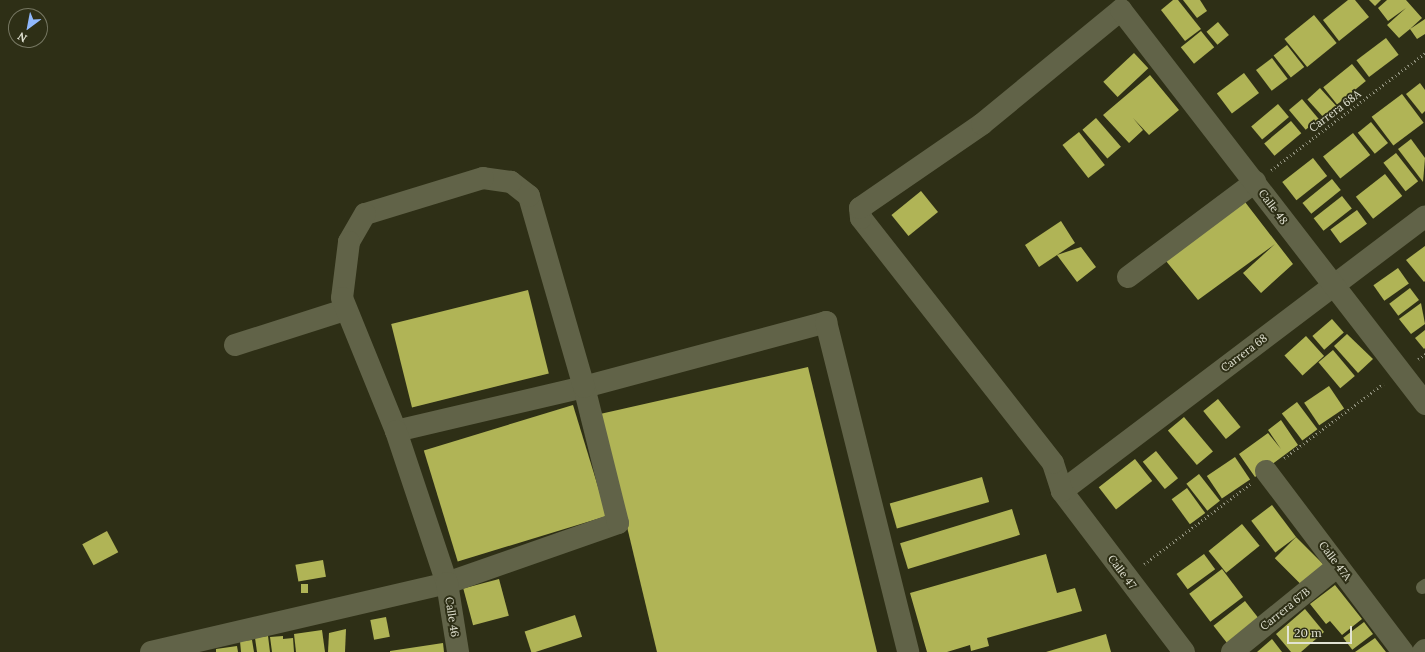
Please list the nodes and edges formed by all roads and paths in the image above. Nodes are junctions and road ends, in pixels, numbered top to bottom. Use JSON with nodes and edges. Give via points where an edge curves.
{"nodes":[{"id":1,"x":1121,"y":10,"type":"joint"},
{"id":2,"x":1425,"y":53,"type":"edge"},
{"id":3,"x":1255,"y":182,"type":"junction"},
{"id":4,"x":1425,"y":216,"type":"edge"},
{"id":5,"x":1128,"y":277,"type":"dead end"},
{"id":6,"x":1332,"y":286,"type":"junction"},
{"id":7,"x":345,"y":310,"type":"junction"},
{"id":8,"x":235,"y":345,"type":"dead end"},
{"id":9,"x":584,"y":387,"type":"junction"},
{"id":10,"x":1425,"y":404,"type":"edge"},
{"id":11,"x":396,"y":431,"type":"junction"},
{"id":12,"x":1266,"y":470,"type":"dead end"},
{"id":13,"x":1062,"y":490,"type":"junction"},
{"id":14,"x":1338,"y":566,"type":"junction"},
{"id":15,"x":447,"y":582,"type":"junction"},
{"id":16,"x":152,"y":652,"type":"edge"},
{"id":17,"x":458,"y":652,"type":"edge"},
{"id":18,"x":908,"y":652,"type":"edge"},
{"id":19,"x":1184,"y":652,"type":"edge"},
{"id":20,"x":1232,"y":652,"type":"edge"},
{"id":21,"x":1404,"y":652,"type":"edge"}],
"edges":[{"from":1,"to":3,"type":"street","name":"Calle 48"},
{"from":1,"to":13,"type":"street","name":"Calle 47","via":[[982,124],[860,208],[861,218],[1053,463]]},
{"from":2,"to":3,"type":"path","name":"Carrera 68A"},
{"from":3,"to":5,"type":"street"},
{"from":3,"to":6,"type":"street","name":"Calle 48"},
{"from":4,"to":6,"type":"street","name":"Carrera 68"},
{"from":6,"to":10,"type":"street","name":"Calle 48"},
{"from":6,"to":13,"type":"street","name":"Carrera 68"},
{"from":7,"to":8,"type":"street"},
{"from":7,"to":9,"type":"street","name":"Calle 46","via":[[342,298],[350,242],[365,214],[483,178],[511,182],[529,196]]},
{"from":7,"to":11,"type":"street","name":"Calle 46"},
{"from":9,"to":11,"type":"street"},
{"from":9,"to":15,"type":"street","name":"Calle 46","via":[[618,523]]},
{"from":9,"to":18,"type":"street","via":[[826,322]]},
{"from":11,"to":15,"type":"street","name":"Calle 46"},
{"from":12,"to":14,"type":"street","name":"Calle 47A"},
{"from":13,"to":19,"type":"street","name":"Calle 47"},
{"from":14,"to":20,"type":"street","name":"Carrera 67B"},
{"from":14,"to":21,"type":"street","name":"Calle 47A"},
{"from":15,"to":16,"type":"street"},
{"from":15,"to":17,"type":"street","name":"Calle 46"}]}
